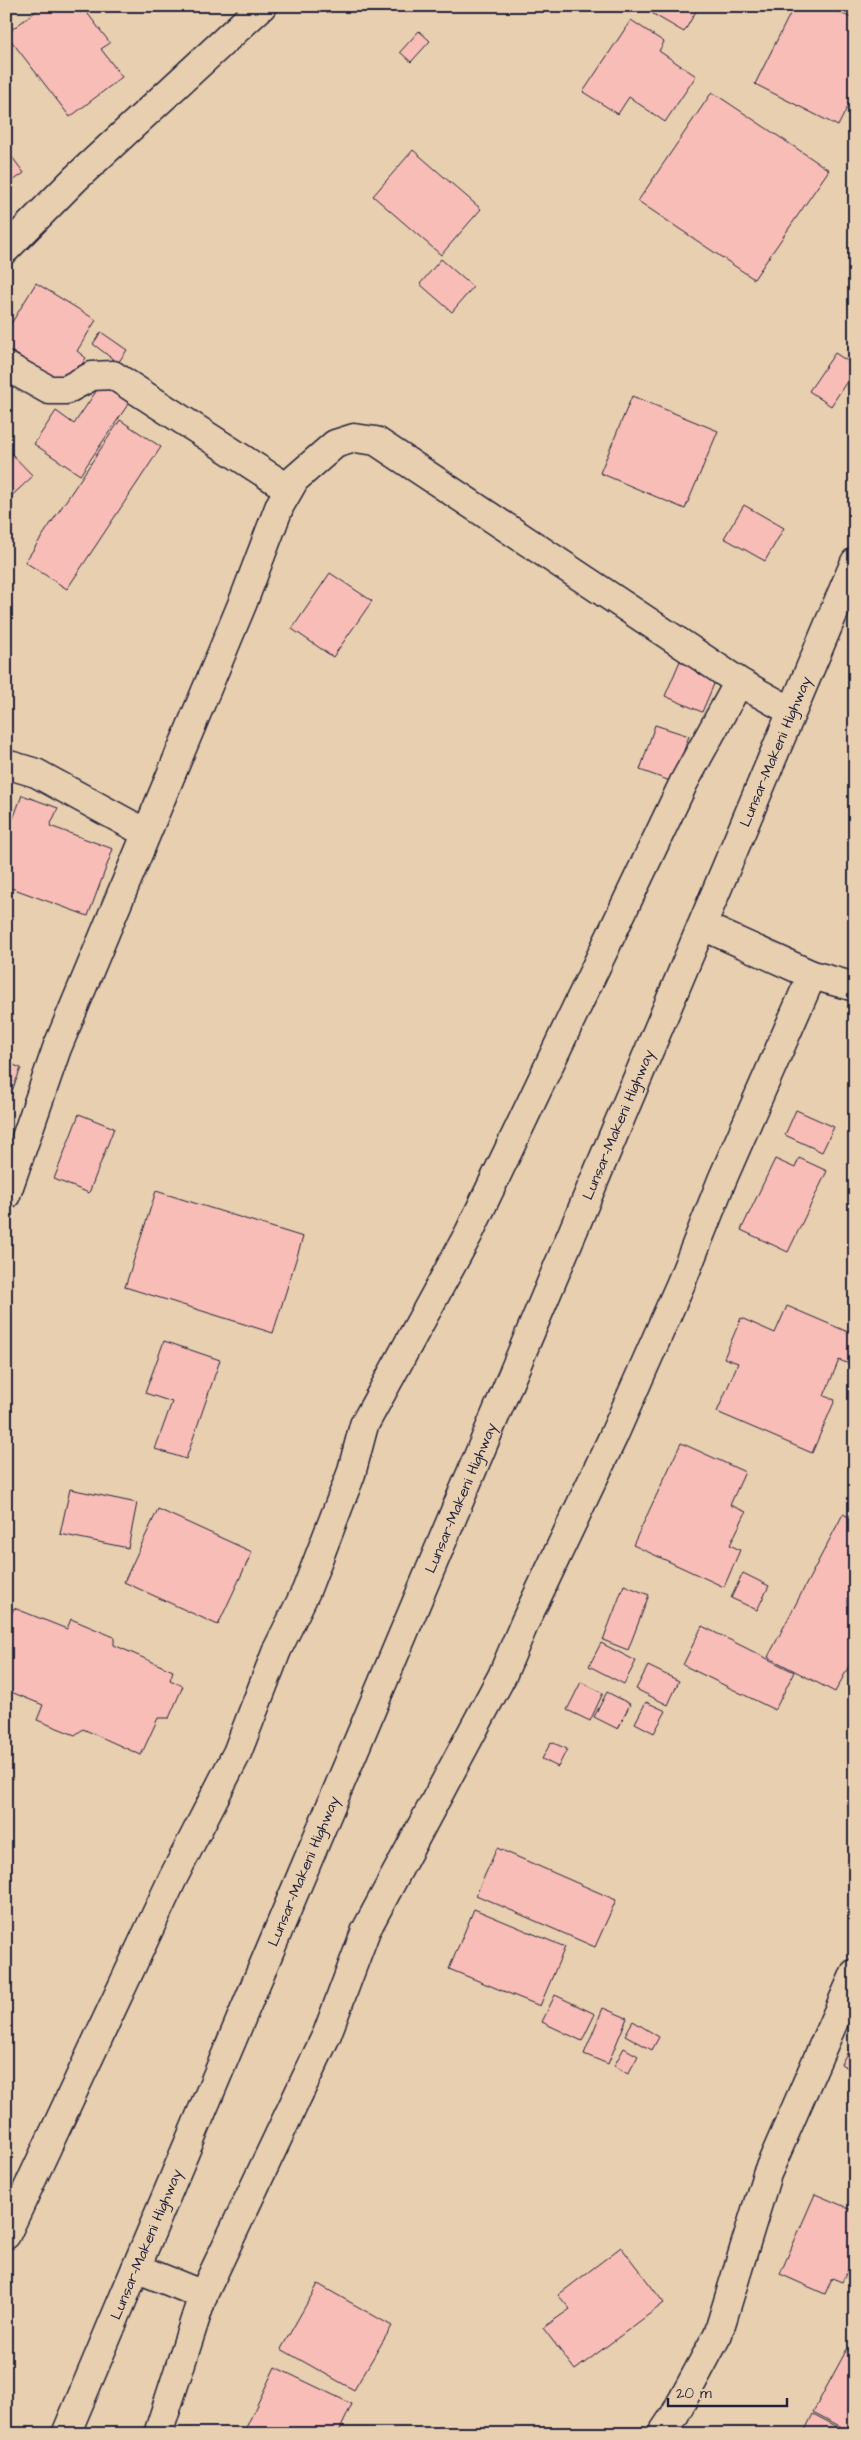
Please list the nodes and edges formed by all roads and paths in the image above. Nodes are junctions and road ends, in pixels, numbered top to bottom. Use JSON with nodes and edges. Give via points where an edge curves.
{"nodes":[{"id":1,"x":262,"y":6,"type":"edge"},
{"id":2,"x":6,"y":249,"type":"edge"},
{"id":3,"x":6,"y":366,"type":"edge"},
{"id":4,"x":289,"y":490,"type":"junction"},
{"id":5,"x":855,"y":562,"type":"edge"},
{"id":6,"x":738,"y":682,"type":"junction"},
{"id":7,"x":791,"y":711,"type":"junction"},
{"id":8,"x":6,"y":764,"type":"edge"},
{"id":9,"x":146,"y":832,"type":"junction"},
{"id":10,"x":703,"y":926,"type":"junction"},
{"id":11,"x":812,"y":975,"type":"junction"},
{"id":12,"x":855,"y":987,"type":"edge"},
{"id":13,"x":6,"y":1195,"type":"edge"},
{"id":14,"x":855,"y":1973,"type":"edge"},
{"id":15,"x":6,"y":2235,"type":"edge"},
{"id":16,"x":136,"y":2268,"type":"junction"},
{"id":17,"x":203,"y":2295,"type":"junction"},
{"id":18,"x":66,"y":2434,"type":"edge"},
{"id":19,"x":158,"y":2434,"type":"edge"},
{"id":20,"x":662,"y":2434,"type":"edge"}],
"edges":[{"from":1,"to":2,"type":"street","via":[[76,178]]},
{"from":3,"to":4,"type":"street","via":[[49,390],[66,390],[92,376],[113,376]]},
{"from":4,"to":6,"type":"street","via":[[295,478],[335,444],[354,438],[376,441]]},
{"from":4,"to":9,"type":"street","via":[[280,505],[243,602]]},
{"from":5,"to":7,"type":"street","name":"Lunsar-Makeni Highway"},
{"from":6,"to":7,"type":"street"},
{"from":6,"to":15,"type":"street","via":[[684,782],[469,1233],[364,1425],[351,1474],[306,1591],[278,1650],[237,1753],[173,1878]]},
{"from":7,"to":10,"type":"street","name":"Lunsar-Makeni Highway"},
{"from":8,"to":9,"type":"street","via":[[36,773]]},
{"from":9,"to":13,"type":"street","via":[[57,1048]]},
{"from":10,"to":11,"type":"street"},
{"from":10,"to":16,"type":"street","name":"Lunsar-Makeni Highway"},
{"from":11,"to":12,"type":"street"},
{"from":11,"to":17,"type":"street","via":[[613,1437],[502,1676],[366,1930],[327,2034]]},
{"from":14,"to":20,"type":"street","via":[[767,2174],[718,2334]]},
{"from":16,"to":17,"type":"street"},
{"from":16,"to":18,"type":"street","name":"Lunsar-Makeni Highway"},
{"from":17,"to":19,"type":"street"}]}
